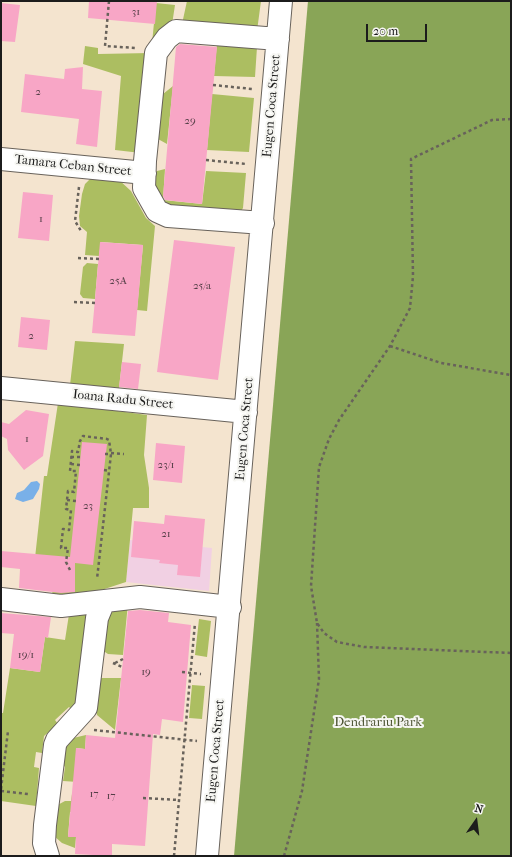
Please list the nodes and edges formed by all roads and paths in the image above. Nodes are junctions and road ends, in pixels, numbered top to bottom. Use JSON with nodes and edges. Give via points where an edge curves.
{"nodes":[{"id":1,"x":110,"y":1,"type":"edge"},
{"id":2,"x":281,"y":1,"type":"edge"},
{"id":3,"x":278,"y":39,"type":"junction"},
{"id":4,"x":156,"y":53,"type":"junction"},
{"id":5,"x":213,"y":85,"type":"dead end"},
{"id":6,"x":258,"y":90,"type":"dead end"},
{"id":7,"x":511,"y":119,"type":"edge"},
{"id":8,"x":1,"y":159,"type":"edge"},
{"id":9,"x":206,"y":160,"type":"dead end"},
{"id":10,"x":252,"y":164,"type":"dead end"},
{"id":11,"x":81,"y":167,"type":"junction"},
{"id":12,"x":144,"y":173,"type":"junction"},
{"id":13,"x":263,"y":223,"type":"junction"},
{"id":14,"x":81,"y":231,"type":"dead end"},
{"id":15,"x":78,"y":258,"type":"dead end"},
{"id":16,"x":99,"y":259,"type":"dead end"},
{"id":17,"x":74,"y":302,"type":"dead end"},
{"id":18,"x":95,"y":303,"type":"dead end"},
{"id":19,"x":390,"y":346,"type":"junction"},
{"id":20,"x":511,"y":374,"type":"edge"},
{"id":21,"x":1,"y":388,"type":"edge"},
{"id":22,"x":246,"y":412,"type":"junction"},
{"id":23,"x":106,"y":454,"type":"dead end"},
{"id":24,"x":112,"y":454,"type":"junction"},
{"id":25,"x":124,"y":454,"type":"dead end"},
{"id":26,"x":72,"y":456,"type":"junction"},
{"id":27,"x":81,"y":457,"type":"dead end"},
{"id":28,"x":71,"y":464,"type":"junction"},
{"id":29,"x":80,"y":465,"type":"dead end"},
{"id":30,"x":104,"y":470,"type":"dead end"},
{"id":31,"x":110,"y":470,"type":"junction"},
{"id":32,"x":101,"y":496,"type":"dead end"},
{"id":33,"x":106,"y":496,"type":"junction"},
{"id":34,"x":67,"y":500,"type":"junction"},
{"id":35,"x":76,"y":501,"type":"dead end"},
{"id":36,"x":99,"y":512,"type":"dead end"},
{"id":37,"x":105,"y":513,"type":"junction"},
{"id":38,"x":96,"y":536,"type":"dead end"},
{"id":39,"x":102,"y":537,"type":"junction"},
{"id":40,"x":95,"y":549,"type":"dead end"},
{"id":41,"x":100,"y":550,"type":"junction"},
{"id":42,"x":70,"y":570,"type":"dead end"},
{"id":43,"x":97,"y":579,"type":"dead end"},
{"id":44,"x":1,"y":599,"type":"edge"},
{"id":45,"x":104,"y":601,"type":"junction"},
{"id":46,"x":197,"y":602,"type":"junction"},
{"id":47,"x":230,"y":607,"type":"junction"},
{"id":48,"x":317,"y":623,"type":"junction"},
{"id":49,"x":511,"y":653,"type":"edge"},
{"id":50,"x":123,"y":659,"type":"dead end"},
{"id":51,"x":122,"y":667,"type":"dead end"},
{"id":52,"x":182,"y":672,"type":"dead end"},
{"id":53,"x":191,"y":673,"type":"junction"},
{"id":54,"x":70,"y":727,"type":"junction"},
{"id":55,"x":8,"y":730,"type":"dead end"},
{"id":56,"x":184,"y":739,"type":"junction"},
{"id":57,"x":198,"y":741,"type":"dead end"},
{"id":58,"x":1,"y":790,"type":"edge"},
{"id":59,"x":26,"y":794,"type":"dead end"},
{"id":60,"x":143,"y":798,"type":"dead end"},
{"id":61,"x":179,"y":800,"type":"junction"},
{"id":62,"x":48,"y":856,"type":"edge"},
{"id":63,"x":174,"y":856,"type":"edge"},
{"id":64,"x":207,"y":856,"type":"edge"},
{"id":65,"x":284,"y":856,"type":"edge"}],
"edges":[{"from":1,"to":4,"type":"path","via":[[105,46],[149,49]]},
{"from":2,"to":3,"type":"street","name":"Eugen Coca Street"},
{"from":3,"to":4,"type":"street","via":[[176,31]]},
{"from":3,"to":13,"type":"street","name":"Eugen Coca Street"},
{"from":4,"to":12,"type":"street"},
{"from":5,"to":6,"type":"path"},
{"from":7,"to":19,"type":"path","via":[[492,120],[411,159],[413,276],[410,308]]},
{"from":8,"to":11,"type":"street","name":"Tamara Ceban Street"},
{"from":9,"to":10,"type":"path"},
{"from":11,"to":12,"type":"street","name":"Tamara Ceban Street"},
{"from":11,"to":14,"type":"path","via":[[75,221]]},
{"from":12,"to":13,"type":"street","via":[[144,188],[150,200],[157,211],[168,216]]},
{"from":13,"to":22,"type":"street","name":"Eugen Coca Street"},
{"from":15,"to":16,"type":"path"},
{"from":17,"to":18,"type":"path"},
{"from":19,"to":20,"type":"path","via":[[440,363]]},
{"from":19,"to":48,"type":"path","via":[[339,420],[328,439],[319,466],[311,586]]},
{"from":21,"to":22,"type":"street","name":"Ioana Radu Street"},
{"from":22,"to":47,"type":"street","name":"Eugen Coca Street"},
{"from":23,"to":24,"type":"path"},
{"from":24,"to":25,"type":"path"},
{"from":24,"to":26,"type":"path","via":[[109,440],[83,436],[78,452],[72,452]]},
{"from":24,"to":31,"type":"path"},
{"from":26,"to":27,"type":"path"},
{"from":26,"to":28,"type":"path"},
{"from":28,"to":29,"type":"path"},
{"from":28,"to":34,"type":"path","via":[[70,471],[76,471],[74,492],[68,491]]},
{"from":30,"to":31,"type":"path"},
{"from":31,"to":33,"type":"path"},
{"from":32,"to":33,"type":"path"},
{"from":33,"to":37,"type":"path"},
{"from":34,"to":35,"type":"path"},
{"from":34,"to":42,"type":"path","via":[[66,509],[71,510],[69,530],[63,530],[61,548],[68,548],[66,562]]},
{"from":36,"to":37,"type":"path"},
{"from":37,"to":39,"type":"path"},
{"from":38,"to":39,"type":"path"},
{"from":39,"to":41,"type":"path"},
{"from":40,"to":41,"type":"path"},
{"from":41,"to":43,"type":"path"},
{"from":44,"to":45,"type":"street","via":[[62,606]]},
{"from":45,"to":46,"type":"street","via":[[140,596]]},
{"from":45,"to":54,"type":"street","via":[[97,618],[88,703],[84,712]]},
{"from":46,"to":47,"type":"street"},
{"from":46,"to":53,"type":"path"},
{"from":47,"to":64,"type":"street","name":"Eugen Coca Street"},
{"from":48,"to":49,"type":"path","via":[[324,633],[337,642],[364,647]]},
{"from":48,"to":65,"type":"path","via":[[319,679],[302,791]]},
{"from":50,"to":51,"type":"path","via":[[114,664]]},
{"from":52,"to":53,"type":"path"},
{"from":53,"to":56,"type":"path"},
{"from":54,"to":56,"type":"path"},
{"from":54,"to":62,"type":"street","via":[[55,745],[45,825],[44,843]]},
{"from":55,"to":58,"type":"path"},
{"from":56,"to":57,"type":"path"},
{"from":56,"to":61,"type":"path"},
{"from":58,"to":59,"type":"path"},
{"from":60,"to":61,"type":"path"},
{"from":61,"to":63,"type":"path"}]}
